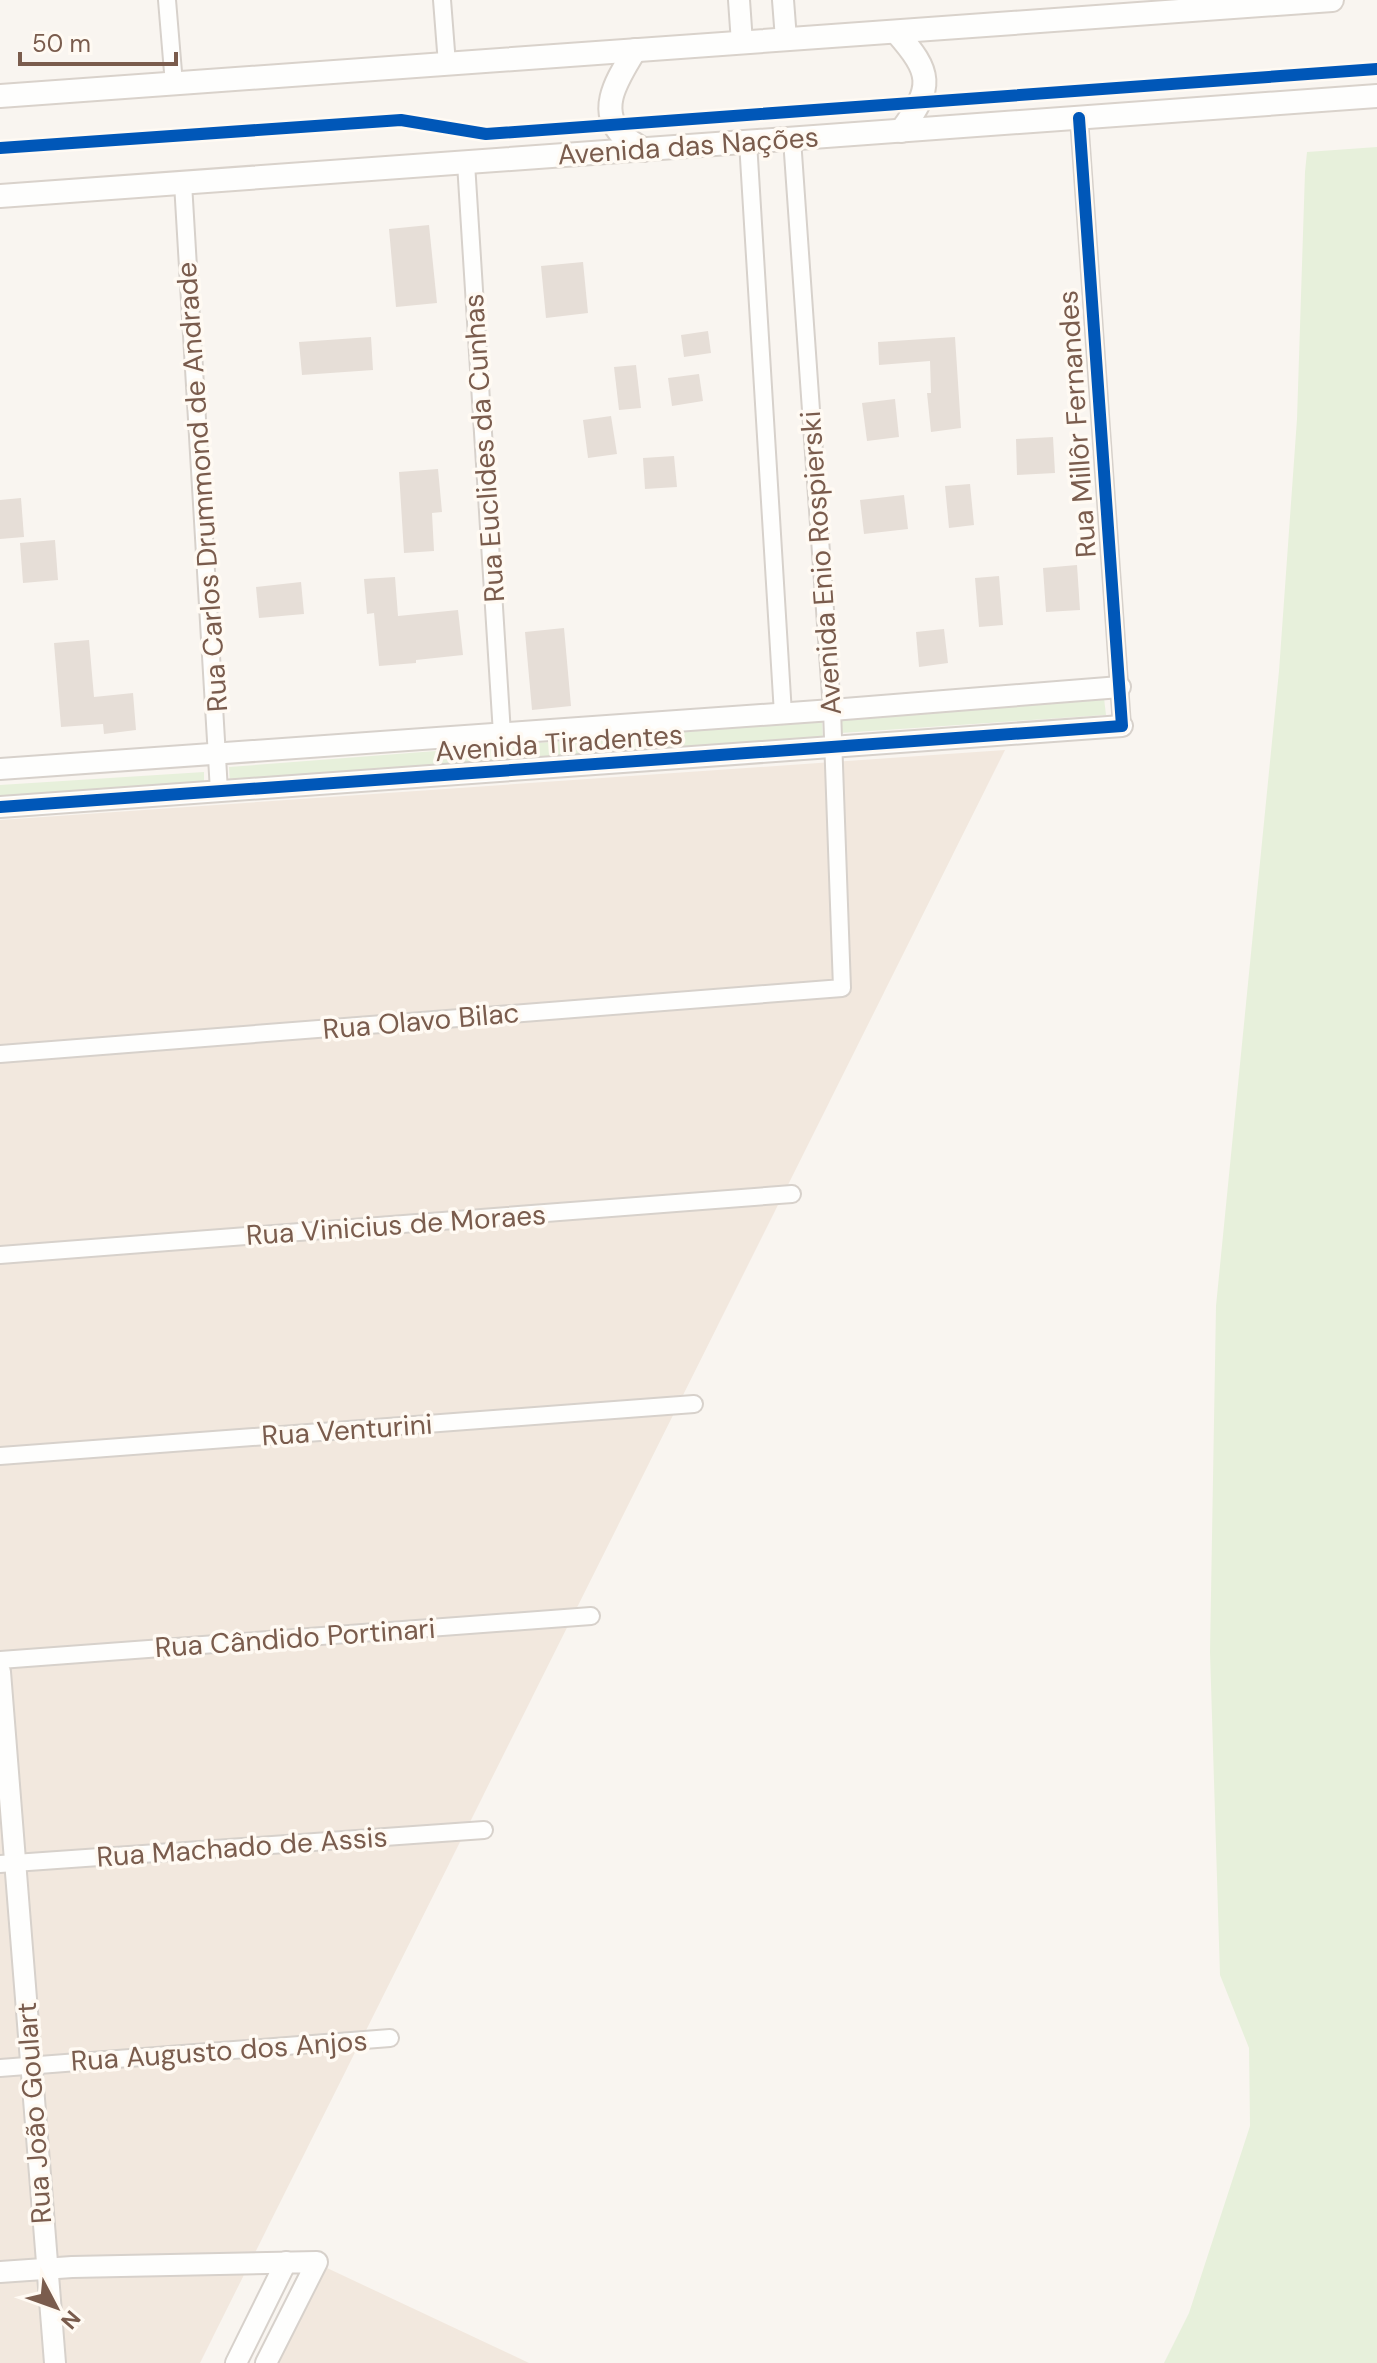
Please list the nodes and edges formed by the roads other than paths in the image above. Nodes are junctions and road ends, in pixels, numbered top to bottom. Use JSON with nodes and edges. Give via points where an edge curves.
{"nodes":[{"id":1,"x":167,"y":0,"type":"edge"},
{"id":2,"x":442,"y":0,"type":"edge"},
{"id":3,"x":739,"y":0,"type":"edge"},
{"id":4,"x":783,"y":0,"type":"edge"},
{"id":5,"x":1332,"y":0,"type":"edge"},
{"id":6,"x":1159,"y":6,"type":"edge"},
{"id":7,"x":1128,"y":7,"type":"edge"},
{"id":8,"x":896,"y":32,"type":"junction"},
{"id":9,"x":786,"y":39,"type":"junction"},
{"id":10,"x":742,"y":43,"type":"junction"},
{"id":11,"x":635,"y":50,"type":"junction"},
{"id":12,"x":447,"y":64,"type":"junction"},
{"id":13,"x":174,"y":84,"type":"junction"},
{"id":14,"x":0,"y":96,"type":"edge"},
{"id":15,"x":1377,"y":96,"type":"edge"},
{"id":16,"x":1079,"y":118,"type":"junction"},
{"id":17,"x":901,"y":131,"type":"junction"},
{"id":18,"x":792,"y":139,"type":"junction"},
{"id":19,"x":748,"y":142,"type":"junction"},
{"id":20,"x":644,"y":150,"type":"junction"},
{"id":21,"x":466,"y":163,"type":"junction"},
{"id":22,"x":183,"y":183,"type":"junction"},
{"id":23,"x":0,"y":196,"type":"edge"},
{"id":24,"x":1120,"y":687,"type":"junction"},
{"id":25,"x":832,"y":710,"type":"junction"},
{"id":26,"x":783,"y":714,"type":"junction"},
{"id":27,"x":1122,"y":726,"type":"joint"},
{"id":28,"x":502,"y":734,"type":"junction"},
{"id":29,"x":833,"y":747,"type":"junction"},
{"id":30,"x":218,"y":754,"type":"junction"},
{"id":31,"x":0,"y":769,"type":"edge"},
{"id":32,"x":219,"y":791,"type":"junction"},
{"id":33,"x":0,"y":807,"type":"edge"},
{"id":34,"x":842,"y":988,"type":"joint"},
{"id":35,"x":0,"y":1054,"type":"edge"},
{"id":36,"x":792,"y":1194,"type":"dead end"},
{"id":37,"x":0,"y":1255,"type":"edge"},
{"id":38,"x":694,"y":1404,"type":"dead end"},
{"id":39,"x":0,"y":1456,"type":"edge"},
{"id":40,"x":591,"y":1616,"type":"dead end"},
{"id":41,"x":0,"y":1660,"type":"edge"},
{"id":42,"x":0,"y":1672,"type":"edge"},
{"id":43,"x":484,"y":1830,"type":"dead end"},
{"id":44,"x":7,"y":1863,"type":"edge"},
{"id":45,"x":390,"y":2038,"type":"dead end"},
{"id":46,"x":31,"y":2066,"type":"junction"},
{"id":47,"x":0,"y":2068,"type":"edge"},
{"id":48,"x":286,"y":2262,"type":"junction"},
{"id":49,"x":47,"y":2269,"type":"junction"},
{"id":50,"x":0,"y":2272,"type":"edge"},
{"id":51,"x":55,"y":2363,"type":"edge"},
{"id":52,"x":236,"y":2363,"type":"edge"},
{"id":53,"x":266,"y":2363,"type":"edge"}],
"edges":[{"from":1,"to":13,"type":"street"},
{"from":2,"to":12,"type":"street"},
{"from":3,"to":10,"type":"street"},
{"from":4,"to":9,"type":"street"},
{"from":5,"to":6,"type":"main road"},
{"from":6,"to":7,"type":"main road"},
{"from":7,"to":8,"type":"main road"},
{"from":8,"to":9,"type":"main road"},
{"from":8,"to":17,"type":"main road","via":[[925,77],[924,94]]},
{"from":9,"to":10,"type":"main road"},
{"from":10,"to":11,"type":"main road"},
{"from":11,"to":12,"type":"main road"},
{"from":11,"to":20,"type":"main road","via":[[613,91],[611,117],[623,136]]},
{"from":12,"to":13,"type":"main road"},
{"from":13,"to":14,"type":"main road"},
{"from":15,"to":16,"type":"main road","name":"Avenida das Nações"},
{"from":16,"to":17,"type":"main road","name":"Avenida das Nações"},
{"from":16,"to":24,"type":"street","name":"Rua Millôr Fernandes"},
{"from":17,"to":18,"type":"main road","name":"Avenida das Nações"},
{"from":18,"to":19,"type":"main road","name":"Avenida das Nações"},
{"from":18,"to":25,"type":"street","name":"Avenida Enio Rospierski"},
{"from":19,"to":20,"type":"main road","name":"Avenida das Nações"},
{"from":19,"to":26,"type":"street","name":"Avenida Enio Rospierski"},
{"from":20,"to":21,"type":"main road","name":"Avenida das Nações"},
{"from":21,"to":22,"type":"main road","name":"Avenida das Nações"},
{"from":21,"to":28,"type":"street","name":"Rua Euclides da Cunhas"},
{"from":22,"to":23,"type":"main road","name":"Avenida das Nações"},
{"from":22,"to":30,"type":"street","name":"Rua Carlos Drummond de Andrade"},
{"from":24,"to":25,"type":"street","name":"Avenida Tiradentes"},
{"from":24,"to":27,"type":"street","name":"Rua Millôr Fernandes"},
{"from":25,"to":26,"type":"street","name":"Avenida Tiradentes"},
{"from":25,"to":29,"type":"street","name":"Avenida Enio Rospierski"},
{"from":26,"to":28,"type":"street","name":"Avenida Tiradentes"},
{"from":27,"to":29,"type":"street","name":"Avenida Tiradentes"},
{"from":28,"to":30,"type":"street","name":"Avenida Tiradentes"},
{"from":29,"to":32,"type":"street","name":"Avenida Tiradentes"},
{"from":29,"to":34,"type":"street","name":"Avenida Enio Rospierski"},
{"from":30,"to":31,"type":"street","name":"Avenida Tiradentes"},
{"from":30,"to":32,"type":"street","name":"Rua Carlos Drummond de Andrade"},
{"from":32,"to":33,"type":"street","name":"Avenida Tiradentes"},
{"from":34,"to":35,"type":"street","name":"Rua Olavo Bilac"},
{"from":36,"to":37,"type":"street","name":"Rua Vinicius de Moraes"},
{"from":38,"to":39,"type":"street","name":"Rua Venturini"},
{"from":40,"to":41,"type":"street","name":"Rua Cândido Portinari"},
{"from":42,"to":44,"type":"street","name":"Rua João Goulart"},
{"from":43,"to":44,"type":"street","name":"Rua Machado de Assis"},
{"from":44,"to":46,"type":"street","name":"Rua João Goulart"},
{"from":45,"to":46,"type":"street","name":"Rua Augusto dos Anjos"},
{"from":46,"to":47,"type":"street","name":"Rua Augusto dos Anjos"},
{"from":46,"to":49,"type":"street","name":"Rua João Goulart"},
{"from":48,"to":49,"type":"street"},
{"from":48,"to":52,"type":"street"},
{"from":48,"to":53,"type":"street","via":[[317,2262]]},
{"from":49,"to":50,"type":"street"},
{"from":49,"to":51,"type":"street","name":"Rua João Goulart"}]}
